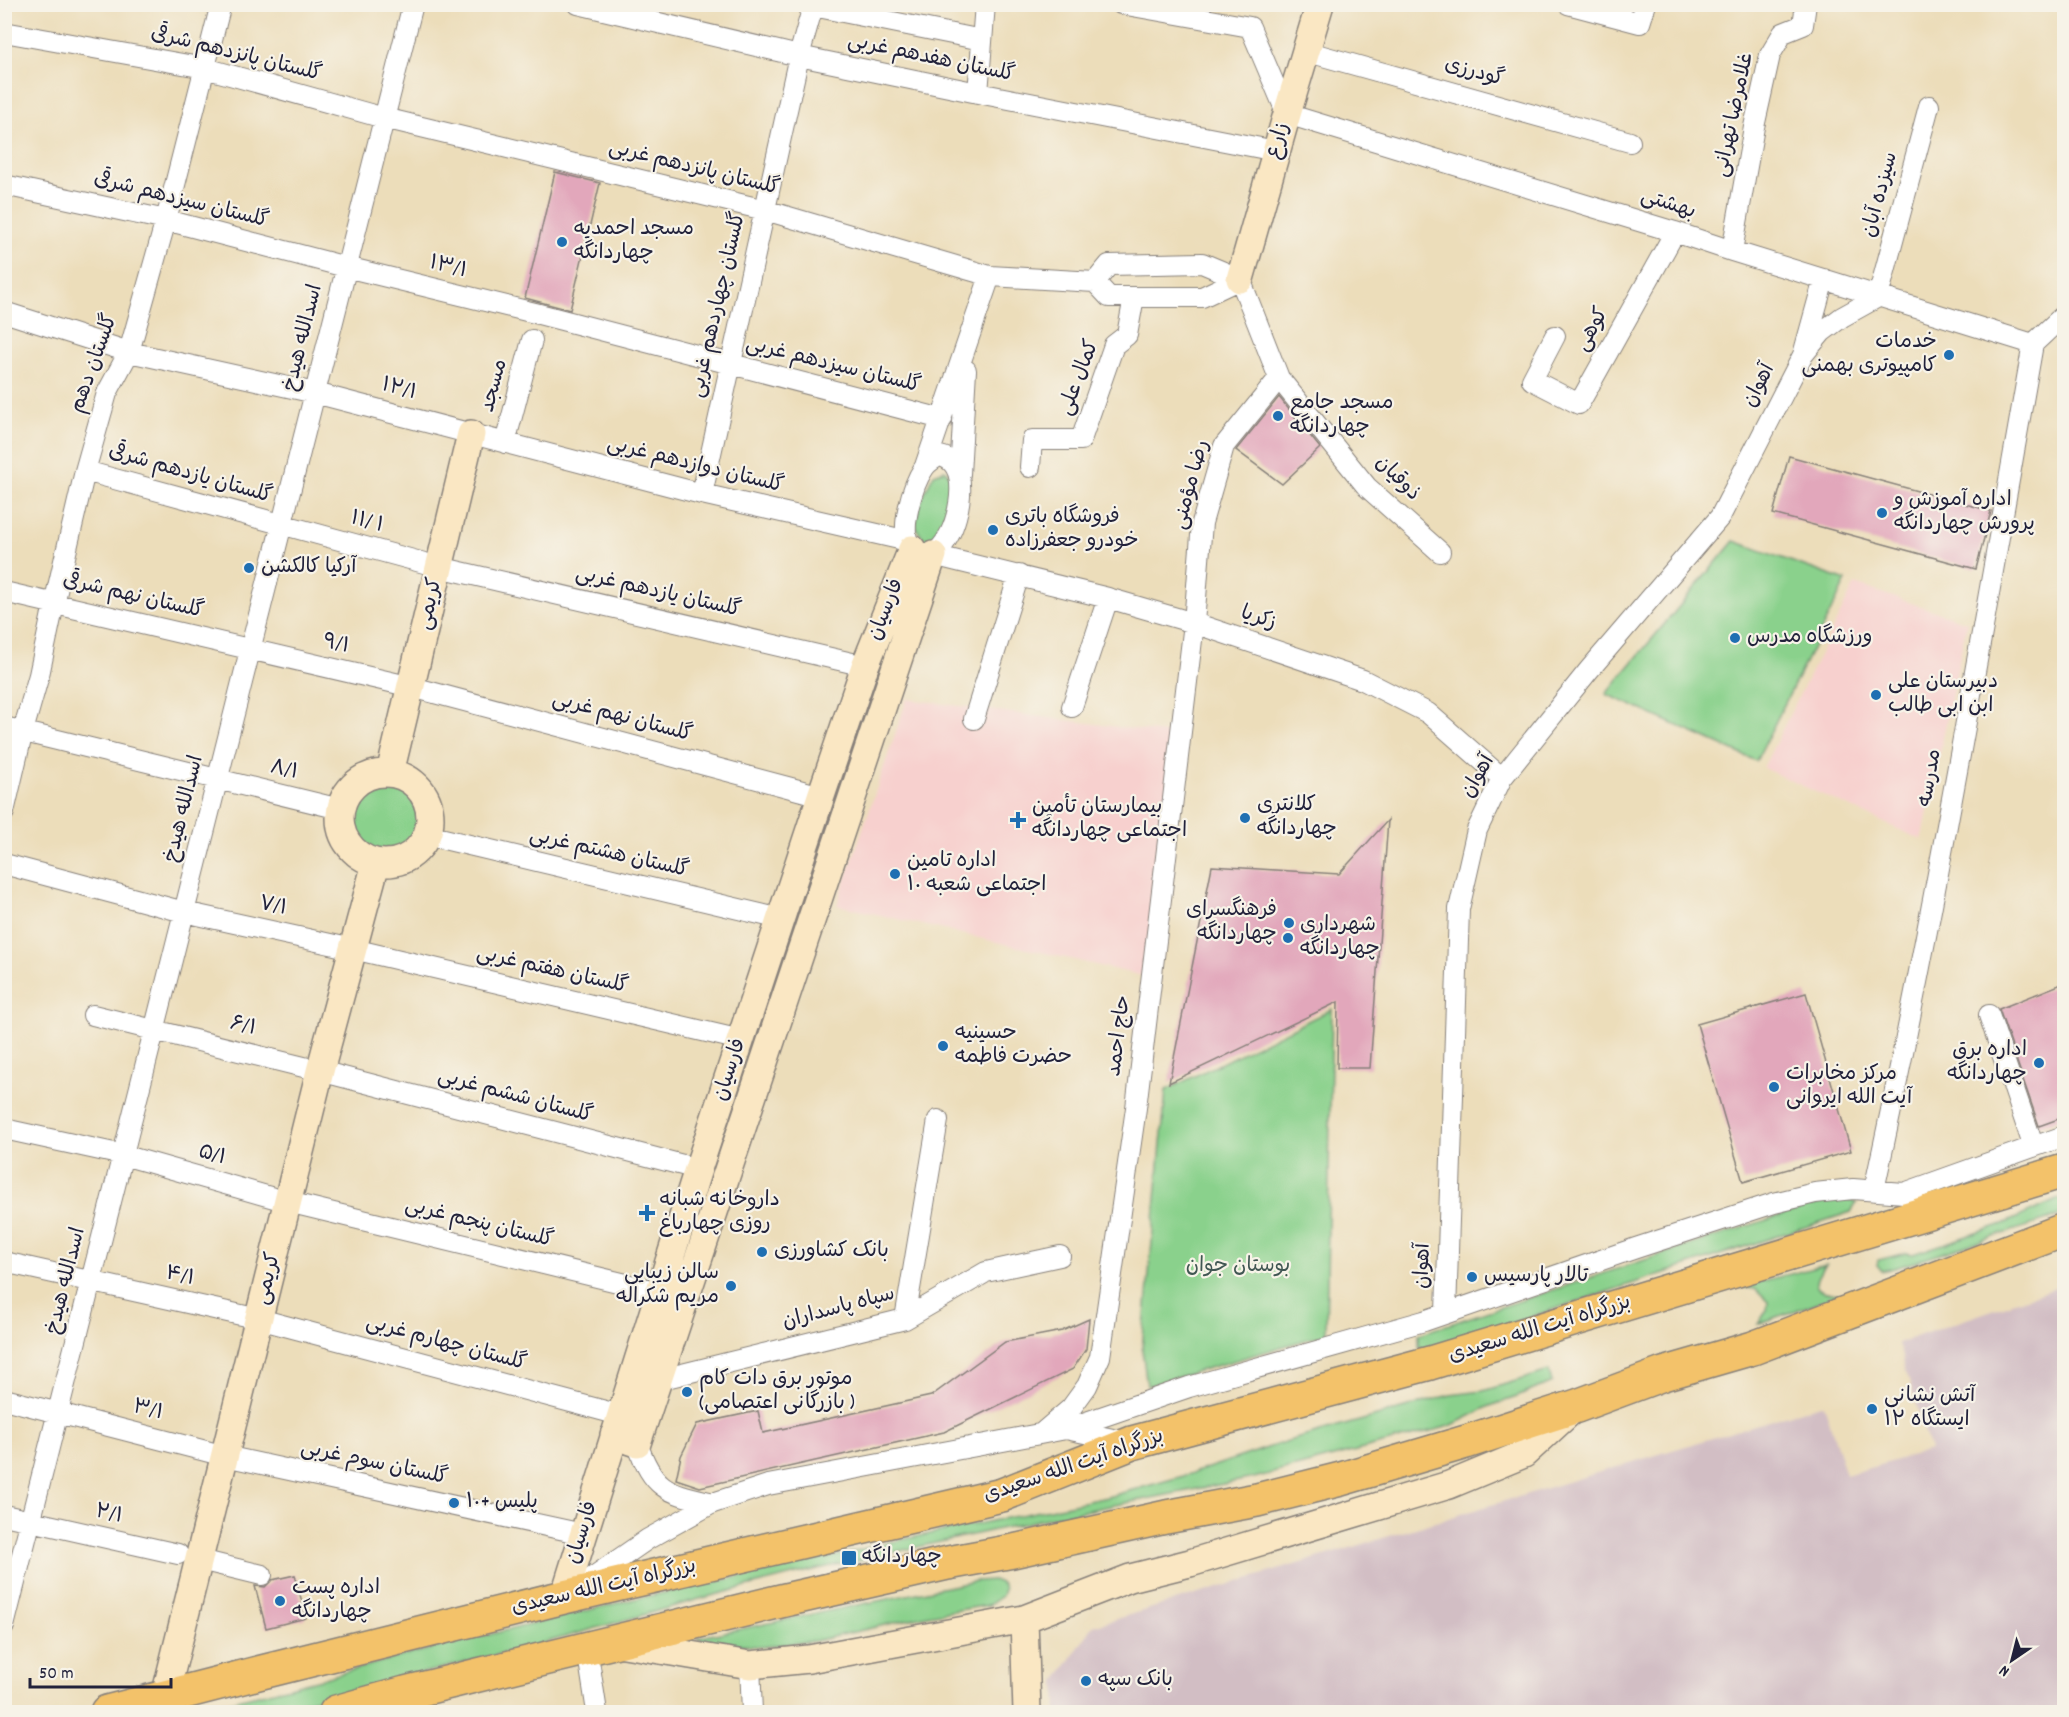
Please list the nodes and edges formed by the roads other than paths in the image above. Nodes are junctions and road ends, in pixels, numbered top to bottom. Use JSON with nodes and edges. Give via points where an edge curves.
{"nodes":[{"id":1,"x":221,"y":4,"type":"edge"},
{"id":2,"x":413,"y":4,"type":"edge"},
{"id":3,"x":578,"y":4,"type":"edge"},
{"id":4,"x":985,"y":4,"type":"edge"},
{"id":5,"x":1121,"y":4,"type":"edge"},
{"id":6,"x":1320,"y":4,"type":"edge"},
{"id":7,"x":1568,"y":4,"type":"edge"},
{"id":8,"x":1646,"y":4,"type":"edge"},
{"id":9,"x":1806,"y":4,"type":"edge"},
{"id":10,"x":4,"y":32,"type":"edge"},
{"id":11,"x":982,"y":40,"type":"junction"},
{"id":12,"x":1305,"y":51,"type":"junction"},
{"id":13,"x":799,"y":56,"type":"junction"},
{"id":14,"x":205,"y":68,"type":"junction"},
{"id":15,"x":978,"y":93,"type":"junction"},
{"id":16,"x":1929,"y":106,"type":"dead end"},
{"id":17,"x":1287,"y":114,"type":"junction"},
{"id":18,"x":384,"y":118,"type":"junction"},
{"id":19,"x":1630,"y":142,"type":"dead end"},
{"id":20,"x":1276,"y":152,"type":"junction"},
{"id":21,"x":4,"y":185,"type":"edge"},
{"id":22,"x":765,"y":210,"type":"junction"},
{"id":23,"x":166,"y":220,"type":"junction"},
{"id":24,"x":1675,"y":232,"type":"junction"},
{"id":25,"x":1732,"y":252,"type":"junction"},
{"id":26,"x":346,"y":267,"type":"junction"},
{"id":27,"x":990,"y":276,"type":"junction"},
{"id":28,"x":1240,"y":279,"type":"junction"},
{"id":29,"x":1824,"y":279,"type":"junction"},
{"id":30,"x":1095,"y":282,"type":"junction"},
{"id":31,"x":1134,"y":297,"type":"junction"},
{"id":32,"x":1878,"y":297,"type":"junction"},
{"id":33,"x":4,"y":312,"type":"edge"},
{"id":34,"x":539,"y":314,"type":"joint"},
{"id":35,"x":2064,"y":315,"type":"edge"},
{"id":36,"x":1555,"y":336,"type":"dead end"},
{"id":37,"x":532,"y":340,"type":"dead end"},
{"id":38,"x":2033,"y":344,"type":"junction"},
{"id":39,"x":968,"y":347,"type":"junction"},
{"id":40,"x":129,"y":352,"type":"junction"},
{"id":41,"x":1803,"y":355,"type":"junction"},
{"id":42,"x":730,"y":364,"type":"junction"},
{"id":43,"x":1279,"y":378,"type":"junction"},
{"id":44,"x":315,"y":393,"type":"junction"},
{"id":45,"x":942,"y":419,"type":"junction"},
{"id":46,"x":471,"y":434,"type":"junction"},
{"id":47,"x":505,"y":443,"type":"junction"},
{"id":48,"x":925,"y":466,"type":"junction"},
{"id":49,"x":1030,"y":467,"type":"dead end"},
{"id":50,"x":85,"y":471,"type":"junction"},
{"id":51,"x":960,"y":474,"type":"junction"},
{"id":52,"x":702,"y":494,"type":"junction"},
{"id":53,"x":281,"y":525,"type":"junction"},
{"id":54,"x":925,"y":545,"type":"junction"},
{"id":55,"x":1440,"y":552,"type":"dead end"},
{"id":56,"x":439,"y":567,"type":"junction"},
{"id":57,"x":1019,"y":575,"type":"junction"},
{"id":58,"x":4,"y":592,"type":"edge"},
{"id":59,"x":1108,"y":598,"type":"junction"},
{"id":60,"x":54,"y":604,"type":"junction"},
{"id":61,"x":1194,"y":623,"type":"junction"},
{"id":62,"x":250,"y":649,"type":"junction"},
{"id":63,"x":865,"y":666,"type":"junction"},
{"id":64,"x":412,"y":687,"type":"junction"},
{"id":65,"x":1072,"y":707,"type":"dead end"},
{"id":66,"x":974,"y":719,"type":"dead end"},
{"id":67,"x":14,"y":729,"type":"edge"},
{"id":68,"x":390,"y":773,"type":"junction"},
{"id":69,"x":1502,"y":778,"type":"junction"},
{"id":70,"x":217,"y":780,"type":"junction"},
{"id":71,"x":821,"y":796,"type":"junction"},
{"id":72,"x":340,"y":809,"type":"junction"},
{"id":73,"x":4,"y":812,"type":"edge"},
{"id":74,"x":427,"y":835,"type":"junction"},
{"id":75,"x":376,"y":863,"type":"junction"},
{"id":76,"x":4,"y":864,"type":"edge"},
{"id":77,"x":184,"y":912,"type":"junction"},
{"id":78,"x":781,"y":919,"type":"junction"},
{"id":79,"x":353,"y":949,"type":"junction"},
{"id":80,"x":93,"y":1015,"type":"dead end"},
{"id":81,"x":1989,"y":1015,"type":"dead end"},
{"id":82,"x":154,"y":1031,"type":"junction"},
{"id":83,"x":741,"y":1040,"type":"junction"},
{"id":84,"x":320,"y":1071,"type":"junction"},
{"id":85,"x":938,"y":1120,"type":"dead end"},
{"id":86,"x":4,"y":1129,"type":"edge"},
{"id":87,"x":2064,"y":1136,"type":"edge"},
{"id":88,"x":2033,"y":1145,"type":"junction"},
{"id":89,"x":123,"y":1155,"type":"junction"},
{"id":90,"x":698,"y":1169,"type":"junction"},
{"id":91,"x":2064,"y":1171,"type":"edge"},
{"id":92,"x":1874,"y":1190,"type":"junction"},
{"id":93,"x":288,"y":1202,"type":"junction"},
{"id":94,"x":1907,"y":1205,"type":"junction"},
{"id":95,"x":2064,"y":1230,"type":"edge"},
{"id":96,"x":1059,"y":1256,"type":"dead end"},
{"id":97,"x":4,"y":1262,"type":"edge"},
{"id":98,"x":91,"y":1283,"type":"junction"},
{"id":99,"x":659,"y":1292,"type":"junction"},
{"id":100,"x":1446,"y":1313,"type":"junction"},
{"id":101,"x":259,"y":1319,"type":"junction"},
{"id":102,"x":905,"y":1319,"type":"junction"},
{"id":103,"x":658,"y":1380,"type":"junction"},
{"id":104,"x":4,"y":1399,"type":"edge"},
{"id":105,"x":1577,"y":1406,"type":"junction"},
{"id":106,"x":58,"y":1413,"type":"junction"},
{"id":107,"x":1065,"y":1429,"type":"junction"},
{"id":108,"x":624,"y":1431,"type":"junction"},
{"id":109,"x":1041,"y":1433,"type":"junction"},
{"id":110,"x":1132,"y":1443,"type":"junction"},
{"id":111,"x":225,"y":1456,"type":"junction"},
{"id":112,"x":713,"y":1503,"type":"junction"},
{"id":113,"x":4,"y":1515,"type":"edge"},
{"id":114,"x":31,"y":1522,"type":"junction"},
{"id":115,"x":583,"y":1534,"type":"junction"},
{"id":116,"x":189,"y":1557,"type":"junction"},
{"id":117,"x":262,"y":1575,"type":"dead end"},
{"id":118,"x":564,"y":1597,"type":"junction"},
{"id":119,"x":1024,"y":1619,"type":"junction"},
{"id":120,"x":4,"y":1626,"type":"edge"},
{"id":121,"x":599,"y":1645,"type":"junction"},
{"id":122,"x":750,"y":1665,"type":"junction"},
{"id":123,"x":165,"y":1696,"type":"junction"},
{"id":124,"x":107,"y":1713,"type":"edge"},
{"id":125,"x":336,"y":1713,"type":"edge"},
{"id":126,"x":597,"y":1713,"type":"edge"},
{"id":127,"x":752,"y":1713,"type":"edge"},
{"id":128,"x":1028,"y":1713,"type":"edge"}],
"edges":[{"from":1,"to":14,"type":"street","name":"گلستان دهم"},
{"from":2,"to":18,"type":"street","name":"اسدالله هیدخ"},
{"from":3,"to":13,"type":"street","name":"گلستان هفدهم غربی"},
{"from":4,"to":11,"type":"street"},
{"from":5,"to":17,"type":"street","via":[[1250,27]]},
{"from":6,"to":12,"type":"street","name":"زارع"},
{"from":7,"to":8,"type":"street","via":[[1640,23]]},
{"from":9,"to":25,"type":"street","name":"غلامرضا تهرانی","via":[[1803,25],[1783,33],[1770,55]]},
{"from":10,"to":14,"type":"street","name":"گلستان پانزدهم شرقی"},
{"from":11,"to":13,"type":"street","name":"گلستان چهاردهم غربی","via":[[813,6]]},
{"from":11,"to":15,"type":"street"},
{"from":12,"to":17,"type":"street","name":"زارع"},
{"from":12,"to":19,"type":"street","name":"گودرزی"},
{"from":13,"to":15,"type":"street","name":"گلستان هفدهم غربی"},
{"from":13,"to":22,"type":"street","name":"گلستان چهاردهم غربی"},
{"from":14,"to":18,"type":"street","name":"گلستان پانزدهم شرقی"},
{"from":14,"to":23,"type":"street","name":"گلستان دهم"},
{"from":15,"to":20,"type":"street","name":"گلستان هفدهم غربی"},
{"from":16,"to":32,"type":"street","name":"سیزده آبان"},
{"from":17,"to":20,"type":"street","name":"زارع"},
{"from":17,"to":24,"type":"street","name":"بهشتی"},
{"from":18,"to":22,"type":"street","name":"گلستان پانزدهم غربی"},
{"from":18,"to":26,"type":"street","name":"اسدالله هیدخ"},
{"from":20,"to":28,"type":"street","name":"زارع"},
{"from":21,"to":23,"type":"street","name":"گلستان سیزدهم شرقی"},
{"from":22,"to":27,"type":"street","name":"گلستان پانزدهم غربی"},
{"from":22,"to":42,"type":"street","name":"گلستان چهاردهم غربی"},
{"from":23,"to":26,"type":"street","name":"گلستان سیزدهم شرقی"},
{"from":23,"to":40,"type":"street","name":"گلستان دهم"},
{"from":24,"to":25,"type":"street","name":"بهشتی"},
{"from":24,"to":36,"type":"street","name":"کوهی","via":[[1579,404],[1532,380]]},
{"from":25,"to":29,"type":"street","name":"بهشتی"},
{"from":26,"to":34,"type":"street","name":"۱۳/۱"},
{"from":26,"to":44,"type":"street","name":"اسدالله هیدخ"},
{"from":27,"to":30,"type":"street"},
{"from":27,"to":39,"type":"street"},
{"from":28,"to":30,"type":"street","via":[[1202,263],[1109,265]]},
{"from":28,"to":31,"type":"street","via":[[1202,297]]},
{"from":28,"to":43,"type":"street","name":"ذوقیان"},
{"from":29,"to":32,"type":"street","name":"بهشتی"},
{"from":29,"to":41,"type":"street"},
{"from":30,"to":31,"type":"street","via":[[1109,297]]},
{"from":31,"to":49,"type":"street","name":"کمال علی","via":[[1127,335],[1114,345],[1081,440],[1032,440]]},
{"from":32,"to":38,"type":"street","name":"بهشتی"},
{"from":32,"to":41,"type":"street","via":[[1842,316]]},
{"from":33,"to":40,"type":"street","name":"۱۲/۱"},
{"from":34,"to":42,"type":"street","name":"گلستان سیزدهم غربی"},
{"from":35,"to":38,"type":"street"},
{"from":37,"to":47,"type":"street","name":"مسجد"},
{"from":38,"to":92,"type":"street","name":"مدرسه","via":[[1943,849]]},
{"from":39,"to":45,"type":"street"},
{"from":39,"to":51,"type":"street"},
{"from":40,"to":44,"type":"street","name":"۱۲/۱"},
{"from":40,"to":50,"type":"street","name":"گلستان دهم","via":[[107,393]]},
{"from":41,"to":69,"type":"street","name":"آهوان","via":[[1720,517]]},
{"from":42,"to":45,"type":"street","name":"گلستان سیزدهم غربی"},
{"from":42,"to":52,"type":"street","name":"گلستان چهاردهم غربی"},
{"from":43,"to":55,"type":"street","name":"ذوقیان","via":[[1367,487]]},
{"from":43,"to":61,"type":"street","name":"رضا مؤمنی","via":[[1224,446],[1202,523]]},
{"from":44,"to":46,"type":"street","name":"۱۲/۱"},
{"from":44,"to":53,"type":"street","name":"اسدالله هیدخ"},
{"from":45,"to":48,"type":"street"},
{"from":46,"to":47,"type":"street","name":"گلستان دوازدهم غربی"},
{"from":46,"to":56,"type":"street","name":"کریمی"},
{"from":47,"to":52,"type":"street","name":"گلستان دوازدهم غربی"},
{"from":48,"to":51,"type":"street","via":[[938,456],[947,457]]},
{"from":48,"to":54,"type":"street","via":[[914,485],[906,522]]},
{"from":50,"to":53,"type":"street","name":"گلستان یازدهم شرقی"},
{"from":50,"to":60,"type":"street","name":"گلستان دهم"},
{"from":51,"to":54,"type":"street","via":[[956,521]]},
{"from":52,"to":54,"type":"street","name":"گلستان دوازدهم غربی"},
{"from":53,"to":56,"type":"street","name":"۱۱/ ۱"},
{"from":53,"to":62,"type":"street","name":"اسدالله هیدخ"},
{"from":54,"to":57,"type":"street","name":"زکریا","via":[[970,563]]},
{"from":54,"to":63,"type":"street","name":"فارسیان"},
{"from":54,"to":103,"type":"street","name":"فارسیان"},
{"from":56,"to":63,"type":"street","name":"گلستان یازدهم غربی"},
{"from":56,"to":64,"type":"street","name":"کریمی"},
{"from":57,"to":59,"type":"street","name":"زکریا"},
{"from":57,"to":66,"type":"street"},
{"from":58,"to":60,"type":"street","name":"گلستان نهم شرقی"},
{"from":59,"to":61,"type":"street","name":"زکریا"},
{"from":59,"to":65,"type":"street"},
{"from":60,"to":62,"type":"street","name":"گلستان نهم شرقی"},
{"from":60,"to":67,"type":"street","name":"گلستان دهم","via":[[39,675]]},
{"from":61,"to":69,"type":"street","name":"زکریا","via":[[1363,680],[1419,708]]},
{"from":61,"to":109,"type":"street","name":"حاج احمد","via":[[1136,1108],[1100,1356],[1087,1386],[1071,1408]]},
{"from":62,"to":64,"type":"street","name":"۹/۱"},
{"from":62,"to":70,"type":"street","name":"اسدالله هیدخ"},
{"from":63,"to":71,"type":"street","name":"فارسیان"},
{"from":64,"to":68,"type":"street","name":"کریمی"},
{"from":64,"to":71,"type":"street","name":"گلستان نهم غربی"},
{"from":67,"to":70,"type":"street","name":"۸/۱"},
{"from":67,"to":73,"type":"street","name":"گلستان دهم"},
{"from":68,"to":72,"type":"street","via":[[360,780],[349,790]]},
{"from":68,"to":74,"type":"street","via":[[415,784],[423,795],[429,808]]},
{"from":69,"to":100,"type":"street","name":"آهوان","via":[[1477,830],[1459,909]]},
{"from":70,"to":72,"type":"street","name":"۸/۱"},
{"from":70,"to":77,"type":"street","name":"اسدالله هیدخ"},
{"from":71,"to":78,"type":"street","name":"فارسیان"},
{"from":72,"to":75,"type":"street","via":[[342,834],[350,848]]},
{"from":74,"to":75,"type":"street","via":[[406,858]]},
{"from":74,"to":78,"type":"street","name":"گلستان هشتم غربی"},
{"from":75,"to":79,"type":"street","name":"کریمی"},
{"from":76,"to":77,"type":"street","name":"۷/۱"},
{"from":77,"to":79,"type":"street","name":"۷/۱"},
{"from":77,"to":82,"type":"street","name":"اسدالله هیدخ"},
{"from":78,"to":83,"type":"street","name":"فارسیان"},
{"from":79,"to":83,"type":"street","name":"گلستان هفتم غربی"},
{"from":79,"to":84,"type":"street","name":"کریمی"},
{"from":80,"to":82,"type":"street","name":"۶/۱"},
{"from":81,"to":88,"type":"street"},
{"from":82,"to":84,"type":"street","name":"۶/۱"},
{"from":82,"to":89,"type":"street","name":"اسدالله هیدخ"},
{"from":83,"to":90,"type":"street","name":"فارسیان"},
{"from":84,"to":90,"type":"street","name":"گلستان ششم غربی"},
{"from":84,"to":93,"type":"street","name":"کریمی"},
{"from":85,"to":102,"type":"street"},
{"from":86,"to":89,"type":"street","name":"۵/۱"},
{"from":87,"to":88,"type":"street"},
{"from":88,"to":94,"type":"street"},
{"from":89,"to":93,"type":"street","name":"۵/۱"},
{"from":89,"to":98,"type":"street","name":"اسدالله هیدخ"},
{"from":90,"to":99,"type":"street","name":"فارسیان"},
{"from":91,"to":94,"type":"highway","name":"بزرگراه آیت الله سعیدی"},
{"from":92,"to":94,"type":"street"},
{"from":92,"to":100,"type":"street","via":[[1815,1193],[1774,1203]]},
{"from":93,"to":99,"type":"street","name":"گلستان پنجم غربی"},
{"from":93,"to":101,"type":"street","name":"کریمی"},
{"from":94,"to":110,"type":"highway","name":"بزرگراه آیت الله سعیدی","via":[[1430,1363]]},
{"from":95,"to":105,"type":"highway","via":[[1753,1348],[1663,1374]]},
{"from":96,"to":102,"type":"street","name":"سپاه پاسداران","via":[[986,1272]]},
{"from":97,"to":98,"type":"street","name":"۴/۱"},
{"from":98,"to":101,"type":"street","name":"۴/۱"},
{"from":98,"to":106,"type":"street","name":"اسدالله هیدخ"},
{"from":99,"to":108,"type":"street","name":"فارسیان"},
{"from":100,"to":107,"type":"street","via":[[1189,1387]]},
{"from":101,"to":108,"type":"street","name":"گلستان چهارم غربی"},
{"from":101,"to":111,"type":"street","name":"کریمی"},
{"from":102,"to":103,"type":"street","name":"سپاه پاسداران"},
{"from":103,"to":108,"type":"street","name":"فارسیان"},
{"from":104,"to":106,"type":"street","name":"۳/۱"},
{"from":105,"to":119,"type":"street","via":[[1524,1454],[1449,1485],[1130,1578]]},
{"from":105,"to":121,"type":"highway","via":[[1341,1479],[1257,1500],[948,1563]]},
{"from":106,"to":111,"type":"street","name":"۳/۱"},
{"from":106,"to":114,"type":"street","name":"اسدالله هیدخ"},
{"from":107,"to":109,"type":"street"},
{"from":107,"to":110,"type":"street"},
{"from":108,"to":112,"type":"street","via":[[660,1485],[675,1494]]},
{"from":108,"to":115,"type":"street","name":"فارسیان"},
{"from":109,"to":112,"type":"street","via":[[768,1485]]},
{"from":110,"to":118,"type":"highway","name":"بزرگراه آیت الله سعیدی","via":[[1002,1495]]},
{"from":111,"to":115,"type":"street","name":"گلستان سوم غربی"},
{"from":111,"to":116,"type":"street","name":"کریمی"},
{"from":112,"to":118,"type":"street","via":[[648,1539]]},
{"from":113,"to":114,"type":"street","name":"۲/۱"},
{"from":114,"to":116,"type":"street","name":"۲/۱"},
{"from":114,"to":120,"type":"street","name":"اسدالله هیدخ"},
{"from":115,"to":118,"type":"street","name":"فارسیان"},
{"from":116,"to":117,"type":"street","name":"۲/۱"},
{"from":116,"to":123,"type":"street","name":"کریمی"},
{"from":118,"to":123,"type":"highway","name":"بزرگراه آیت الله سعیدی"},
{"from":119,"to":122,"type":"street","via":[[820,1657]]},
{"from":119,"to":128,"type":"street"},
{"from":121,"to":122,"type":"street"},
{"from":121,"to":125,"type":"highway"},
{"from":121,"to":126,"type":"street"},
{"from":122,"to":127,"type":"street"},
{"from":123,"to":124,"type":"highway","name":"بزرگراه آیت الله سعیدی"}]}
